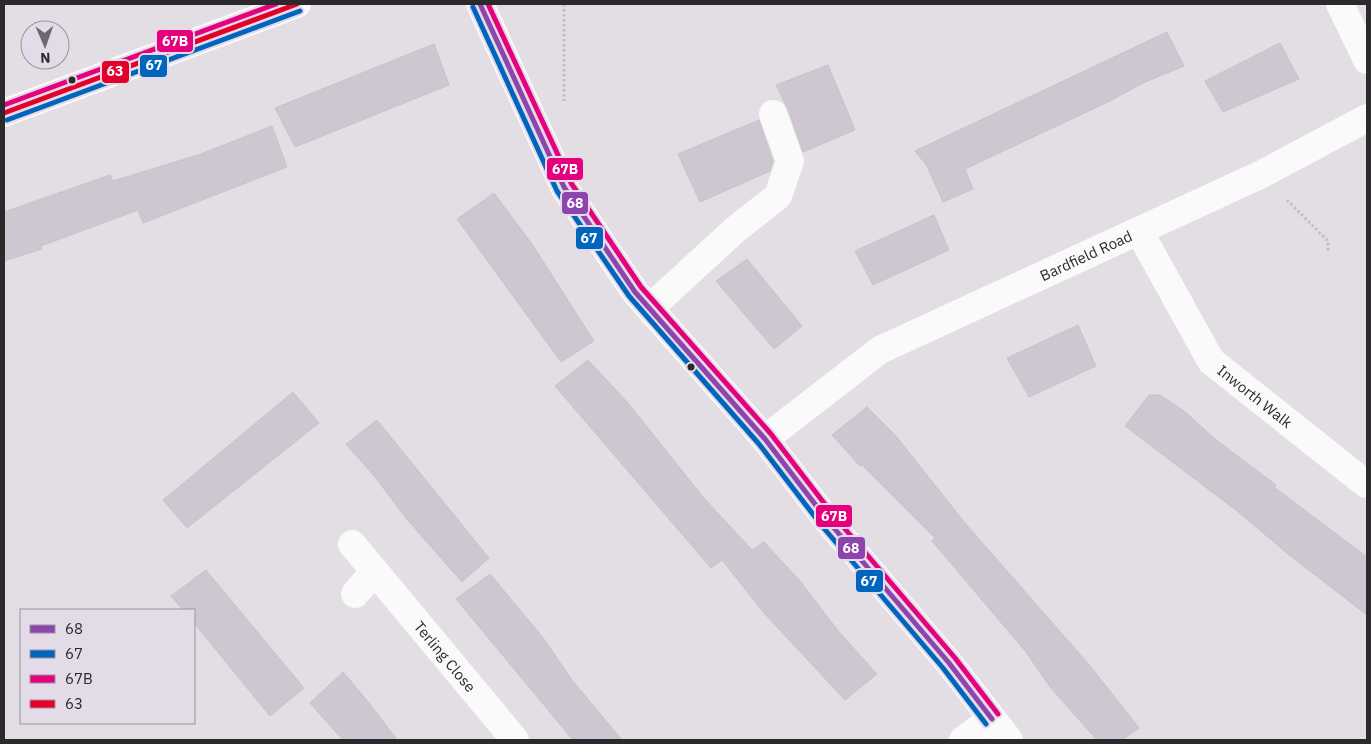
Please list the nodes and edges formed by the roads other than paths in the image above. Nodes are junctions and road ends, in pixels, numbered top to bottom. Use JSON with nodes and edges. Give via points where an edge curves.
{"nodes":[{"id":1,"x":297,"y":4,"type":"edge"},
{"id":2,"x":480,"y":4,"type":"edge"},
{"id":3,"x":1340,"y":4,"type":"edge"},
{"id":4,"x":1367,"y":60,"type":"edge"},
{"id":5,"x":4,"y":113,"type":"edge"},
{"id":6,"x":773,"y":114,"type":"dead end"},
{"id":7,"x":1367,"y":118,"type":"edge"},
{"id":8,"x":1139,"y":231,"type":"junction"},
{"id":9,"x":650,"y":308,"type":"junction"},
{"id":10,"x":765,"y":439,"type":"junction"},
{"id":11,"x":1367,"y":482,"type":"edge"},
{"id":12,"x":352,"y":544,"type":"dead end"},
{"id":13,"x":374,"y":572,"type":"junction"},
{"id":14,"x":356,"y":594,"type":"dead end"},
{"id":15,"x":992,"y":719,"type":"junction"},
{"id":16,"x":515,"y":740,"type":"edge"},
{"id":17,"x":963,"y":740,"type":"edge"},
{"id":18,"x":1009,"y":740,"type":"edge"}],
"edges":[{"from":1,"to":5,"type":"street"},
{"from":2,"to":9,"type":"street","via":[[564,187],[635,292]]},
{"from":3,"to":4,"type":"street"},
{"from":6,"to":9,"type":"street","via":[[790,161],[778,196],[736,229]]},
{"from":7,"to":8,"type":"street","name":"Bardfield Road","via":[[1262,174]]},
{"from":8,"to":10,"type":"street","name":"Bardfield Road","via":[[880,350]]},
{"from":8,"to":11,"type":"street","name":"Inworth Walk","via":[[1211,361]]},
{"from":9,"to":10,"type":"street"},
{"from":10,"to":15,"type":"street","via":[[828,521],[949,663]]},
{"from":12,"to":13,"type":"street","name":"Terling Close"},
{"from":13,"to":14,"type":"street"},
{"from":13,"to":16,"type":"street","name":"Terling Close"},
{"from":15,"to":17,"type":"street"},
{"from":15,"to":18,"type":"street"}]}
